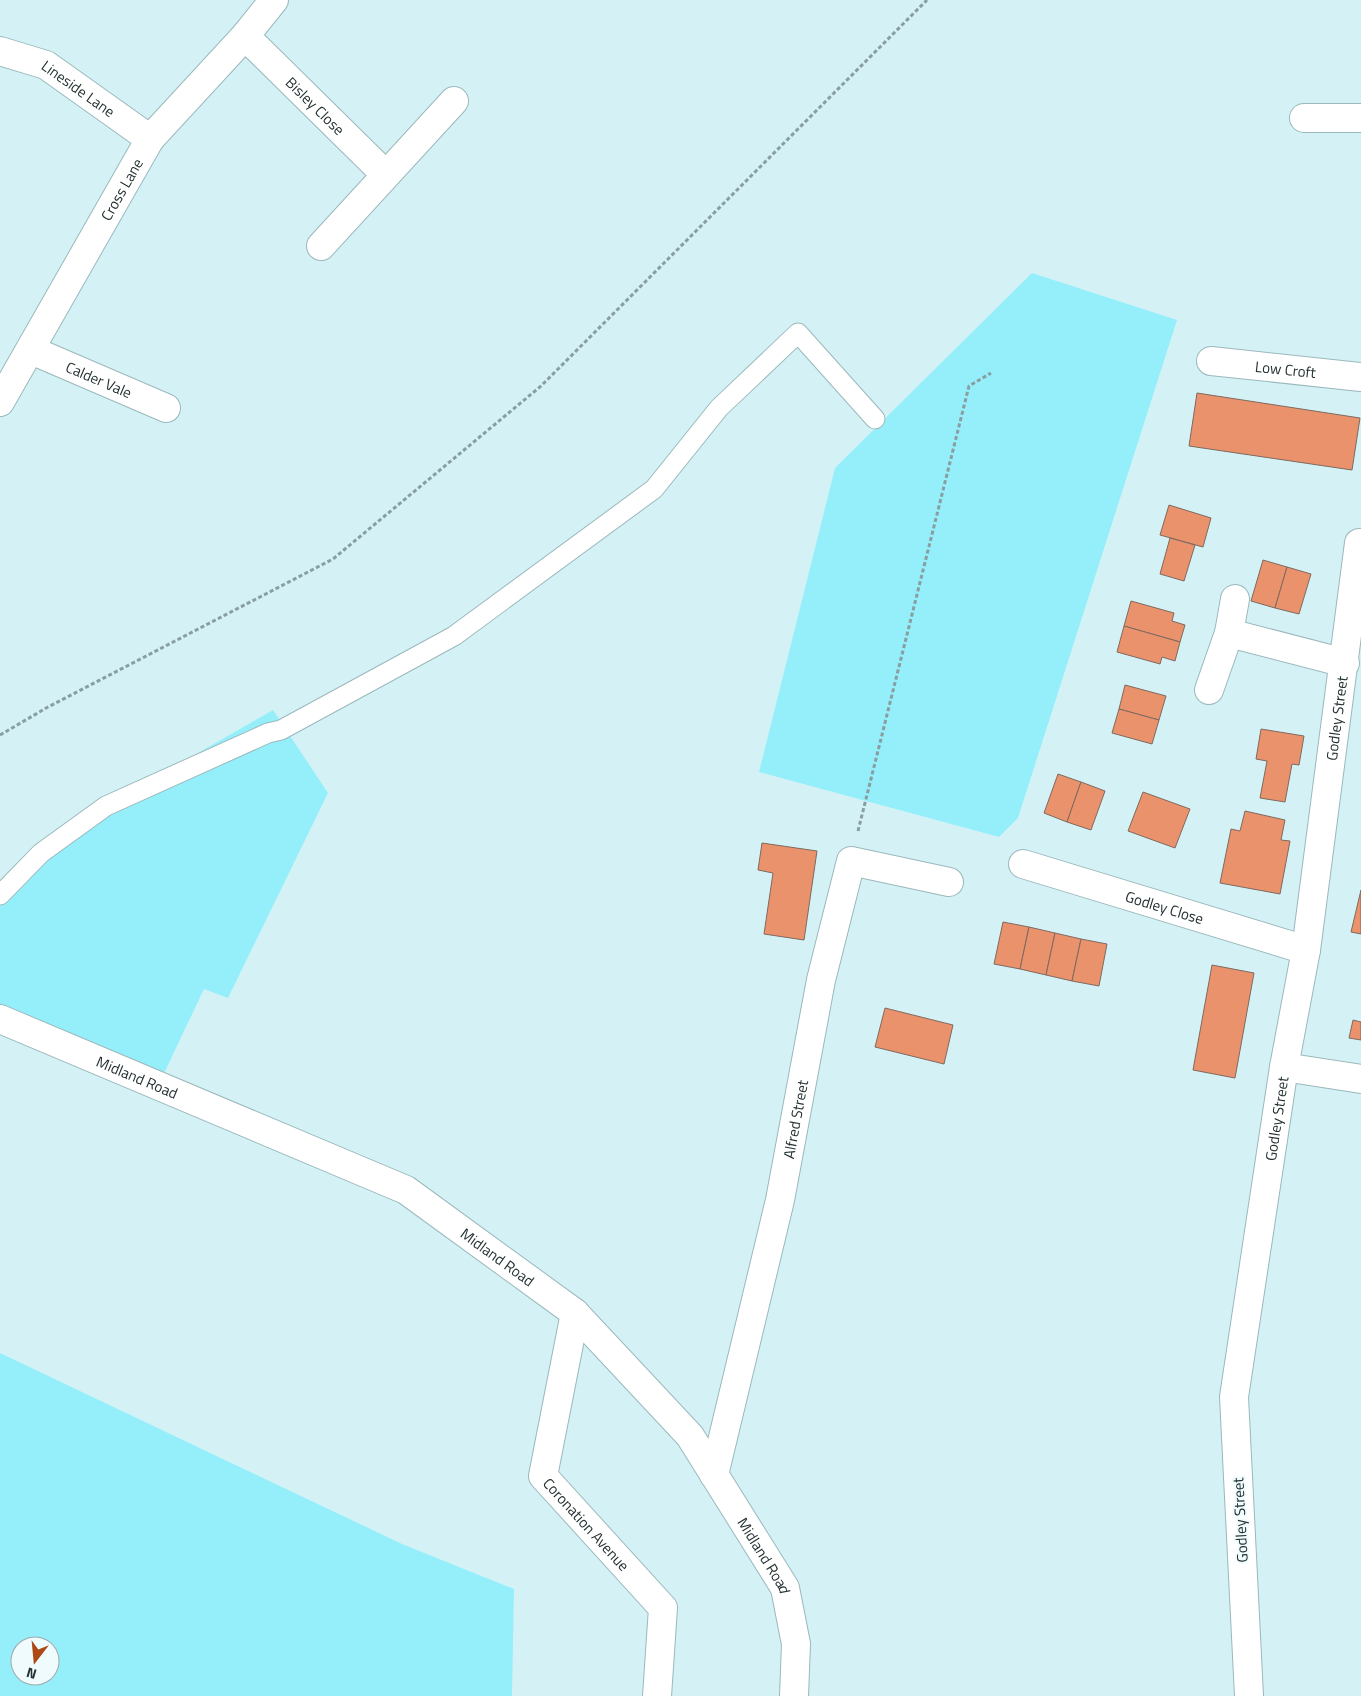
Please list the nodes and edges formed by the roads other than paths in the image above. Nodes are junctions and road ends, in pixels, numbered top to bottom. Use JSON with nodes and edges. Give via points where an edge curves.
{"nodes":[{"id":1,"x":274,"y":0,"type":"edge"},
{"id":2,"x":244,"y":36,"type":"junction"},
{"id":3,"x":0,"y":51,"type":"edge"},
{"id":4,"x":454,"y":101,"type":"dead end"},
{"id":5,"x":1304,"y":118,"type":"dead end"},
{"id":6,"x":1361,"y":118,"type":"edge"},
{"id":7,"x":150,"y":139,"type":"junction"},
{"id":8,"x":385,"y":174,"type":"junction"},
{"id":9,"x":321,"y":246,"type":"dead end"},
{"id":10,"x":30,"y":350,"type":"junction"},
{"id":11,"x":1211,"y":361,"type":"dead end"},
{"id":12,"x":1361,"y":377,"type":"edge"},
{"id":13,"x":0,"y":402,"type":"edge"},
{"id":14,"x":166,"y":408,"type":"dead end"},
{"id":15,"x":875,"y":419,"type":"dead end"},
{"id":16,"x":1359,"y":543,"type":"dead end"},
{"id":17,"x":1234,"y":599,"type":"dead end"},
{"id":18,"x":1229,"y":633,"type":"junction"},
{"id":19,"x":1345,"y":663,"type":"junction"},
{"id":20,"x":1209,"y":690,"type":"dead end"},
{"id":21,"x":1023,"y":864,"type":"dead end"},
{"id":22,"x":948,"y":882,"type":"dead end"},
{"id":23,"x":0,"y":895,"type":"edge"},
{"id":24,"x":1306,"y":950,"type":"junction"},
{"id":25,"x":0,"y":1019,"type":"edge"},
{"id":26,"x":1284,"y":1067,"type":"junction"},
{"id":27,"x":1361,"y":1079,"type":"edge"},
{"id":28,"x":576,"y":1313,"type":"junction"},
{"id":29,"x":714,"y":1475,"type":"junction"},
{"id":30,"x":657,"y":1696,"type":"edge"},
{"id":31,"x":794,"y":1696,"type":"edge"},
{"id":32,"x":1248,"y":1696,"type":"edge"}],
"edges":[{"from":1,"to":2,"type":"street","name":"Cross Lane"},
{"from":2,"to":7,"type":"street","name":"Cross Lane"},
{"from":2,"to":8,"type":"street","name":"Bisley Close"},
{"from":3,"to":7,"type":"street","name":"Lineside Lane","via":[[46,65]]},
{"from":4,"to":8,"type":"street"},
{"from":5,"to":6,"type":"street"},
{"from":7,"to":10,"type":"street","name":"Cross Lane"},
{"from":8,"to":9,"type":"street"},
{"from":10,"to":13,"type":"street","name":"Cross Lane"},
{"from":10,"to":14,"type":"street","name":"Calder Vale"},
{"from":11,"to":12,"type":"street","name":"Low Croft"},
{"from":15,"to":23,"type":"lane","via":[[798,333],[719,408],[654,489],[454,636],[281,730],[106,806],[42,853]]},
{"from":16,"to":19,"type":"street","name":"Godley Street"},
{"from":17,"to":18,"type":"street"},
{"from":18,"to":19,"type":"street"},
{"from":18,"to":20,"type":"street"},
{"from":19,"to":24,"type":"street","name":"Godley Street"},
{"from":21,"to":24,"type":"street","name":"Godley Close"},
{"from":22,"to":29,"type":"street","name":"Alfred Street","via":[[851,861],[821,980],[780,1200]]},
{"from":24,"to":26,"type":"street","name":"Godley Street"},
{"from":25,"to":28,"type":"street","name":"Midland Road","via":[[406,1190]]},
{"from":26,"to":27,"type":"street"},
{"from":26,"to":32,"type":"street","name":"Godley Street","via":[[1234,1397]]},
{"from":28,"to":29,"type":"street","name":"Midland Road","via":[[690,1436]]},
{"from":28,"to":30,"type":"street","name":"Coronation Avenue","via":[[543,1476],[663,1608]]},
{"from":29,"to":31,"type":"street","name":"Midland Road","via":[[785,1588],[796,1644]]}]}
